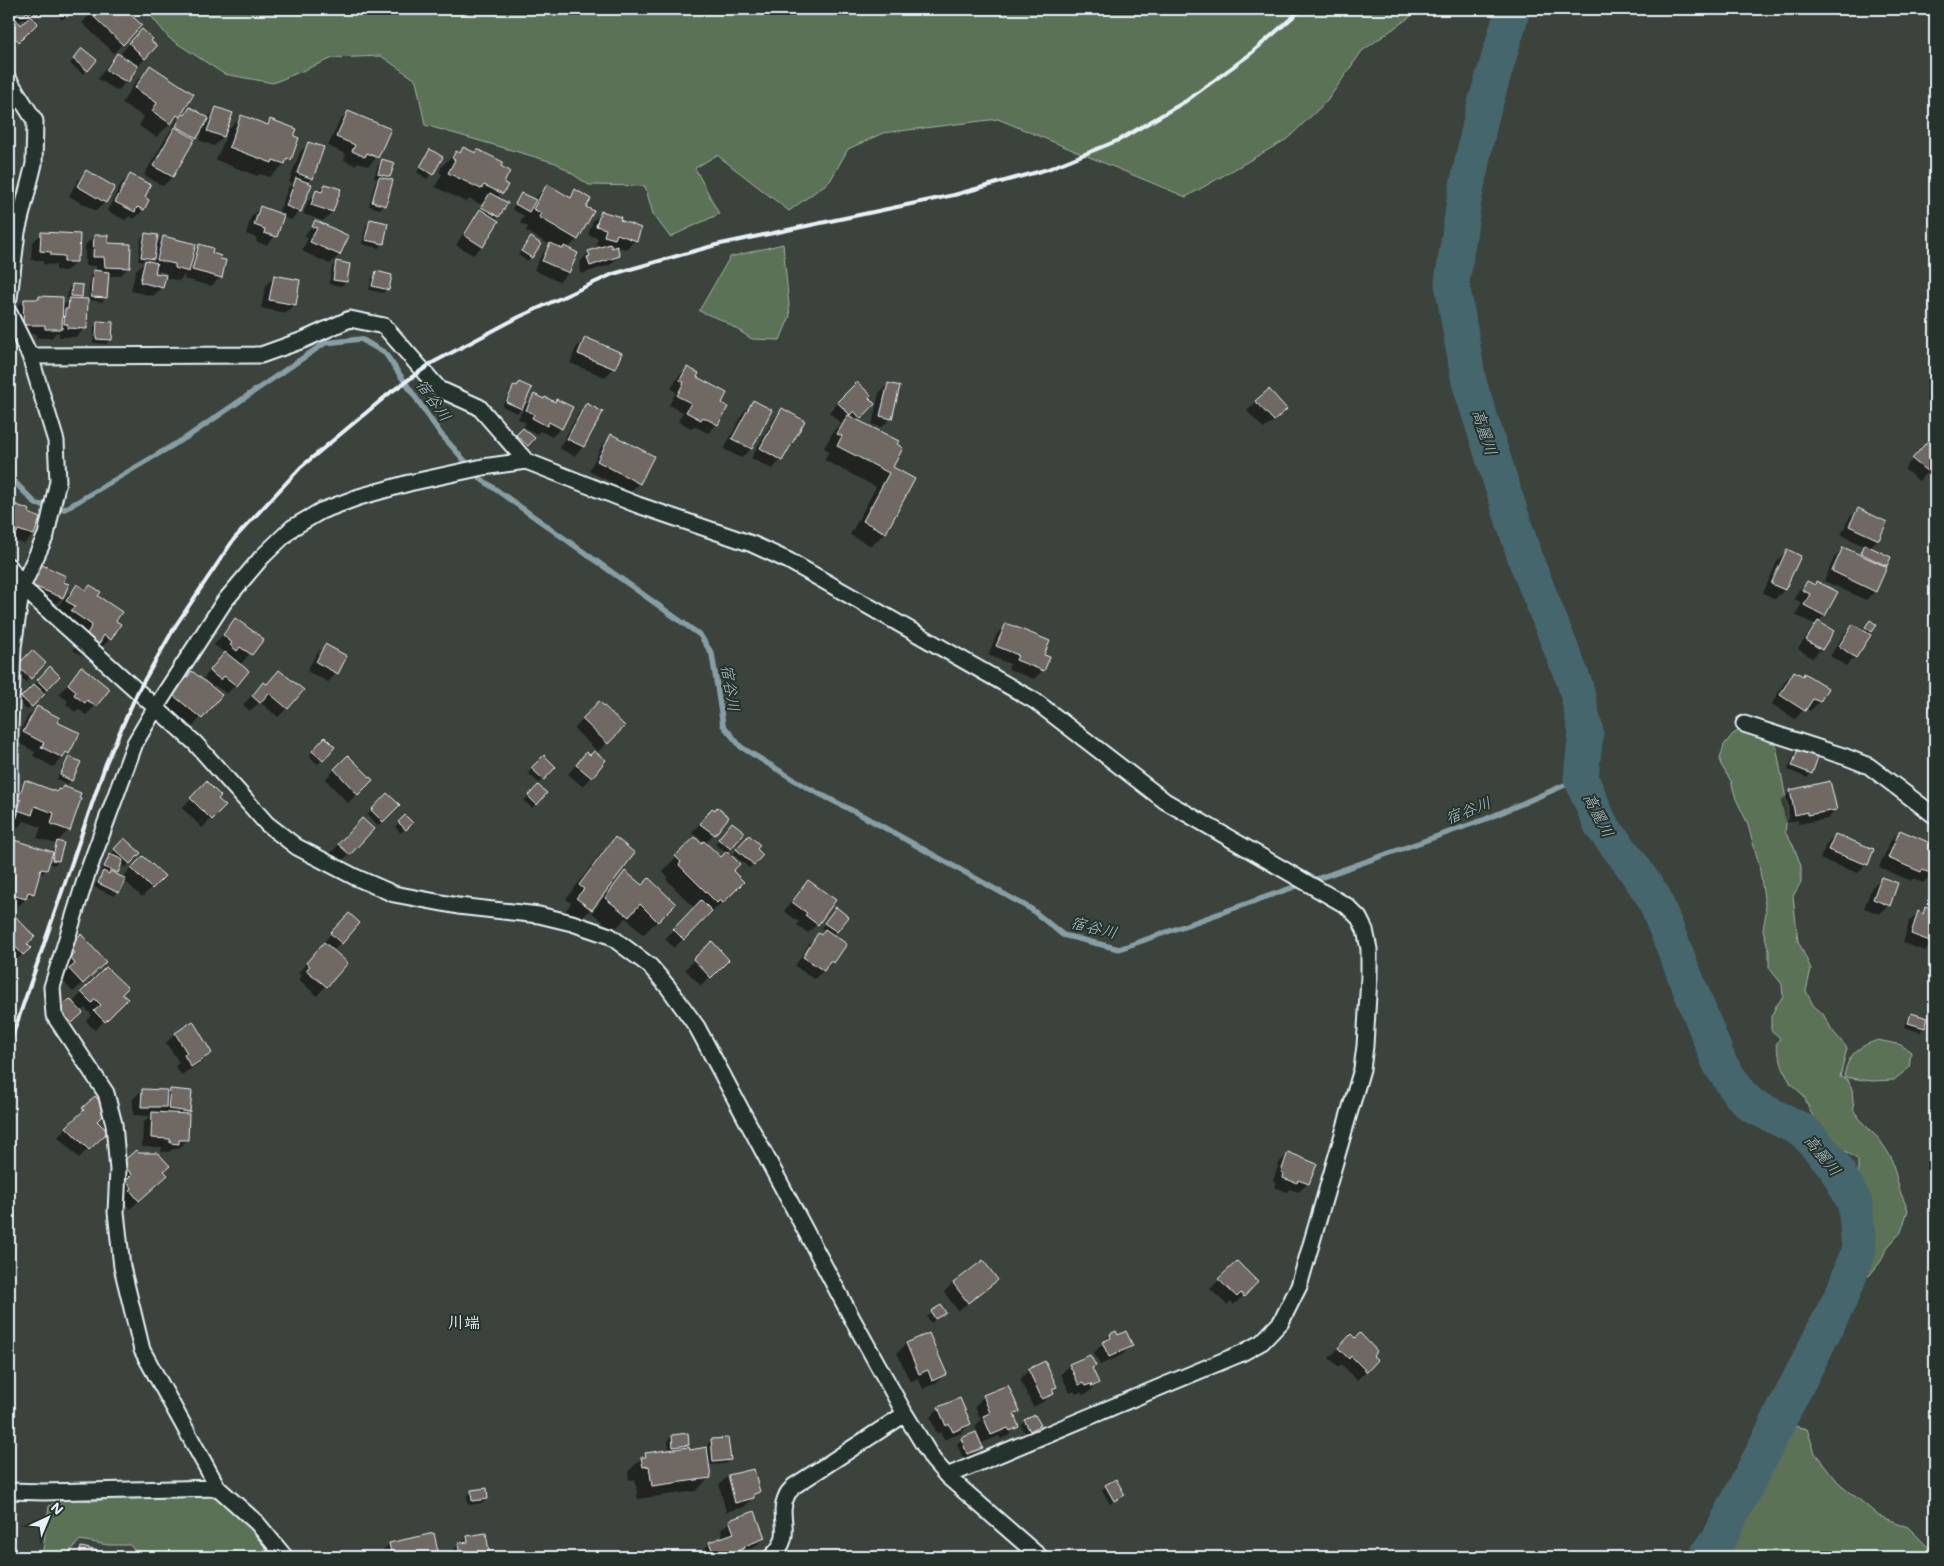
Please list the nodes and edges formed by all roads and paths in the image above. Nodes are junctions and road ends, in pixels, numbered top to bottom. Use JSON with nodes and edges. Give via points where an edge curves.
{"nodes":[{"id":1,"x":9,"y":80,"type":"edge"},
{"id":2,"x":9,"y":298,"type":"edge"},
{"id":3,"x":9,"y":313,"type":"edge"},
{"id":4,"x":30,"y":356,"type":"junction"},
{"id":5,"x":526,"y":461,"type":"junction"},
{"id":6,"x":9,"y":566,"type":"edge"},
{"id":7,"x":22,"y":587,"type":"junction"},
{"id":8,"x":156,"y":707,"type":"junction"},
{"id":9,"x":1744,"y":724,"type":"dead end"},
{"id":10,"x":9,"y":813,"type":"edge"},
{"id":11,"x":1935,"y":816,"type":"edge"},
{"id":12,"x":904,"y":1414,"type":"junction"},
{"id":13,"x":947,"y":1476,"type":"junction"},
{"id":14,"x":218,"y":1488,"type":"junction"},
{"id":15,"x":9,"y":1491,"type":"edge"},
{"id":16,"x":285,"y":1557,"type":"edge"},
{"id":17,"x":771,"y":1557,"type":"edge"},
{"id":18,"x":1040,"y":1557,"type":"edge"}],
"edges":[{"from":1,"to":2,"type":"street","via":[[35,121],[34,164],[17,232]]},
{"from":3,"to":4,"type":"street"},
{"from":4,"to":5,"type":"street","via":[[261,355],[350,319],[384,326],[439,389],[479,407]]},
{"from":4,"to":7,"type":"street","via":[[56,441],[58,480],[46,535]]},
{"from":5,"to":8,"type":"street","via":[[408,483],[359,497],[321,511],[292,528],[262,556],[224,602]]},
{"from":5,"to":13,"type":"street","via":[[638,505],[752,544],[789,561],[1035,701],[1165,801],[1347,906],[1365,930],[1369,977],[1362,1069],[1299,1286],[1281,1322],[1262,1342],[1242,1353]]},
{"from":6,"to":7,"type":"street"},
{"from":7,"to":8,"type":"street"},
{"from":7,"to":10,"type":"street","via":[[13,647]]},
{"from":8,"to":12,"type":"street","via":[[195,743],[267,824],[305,852],[394,894],[539,915],[572,923],[610,936],[650,966],[697,1028]]},
{"from":8,"to":14,"type":"street","via":[[135,743],[87,874],[52,987],[53,1006],[54,1015],[106,1093],[114,1124],[118,1170],[116,1212],[122,1267],[142,1350]]},
{"from":9,"to":11,"type":"street","via":[[1869,766]]},
{"from":12,"to":13,"type":"street"},
{"from":12,"to":17,"type":"street","via":[[794,1486],[784,1507],[785,1539]]},
{"from":13,"to":18,"type":"street"},
{"from":14,"to":15,"type":"street"},
{"from":14,"to":16,"type":"street","via":[[258,1523]]}]}
